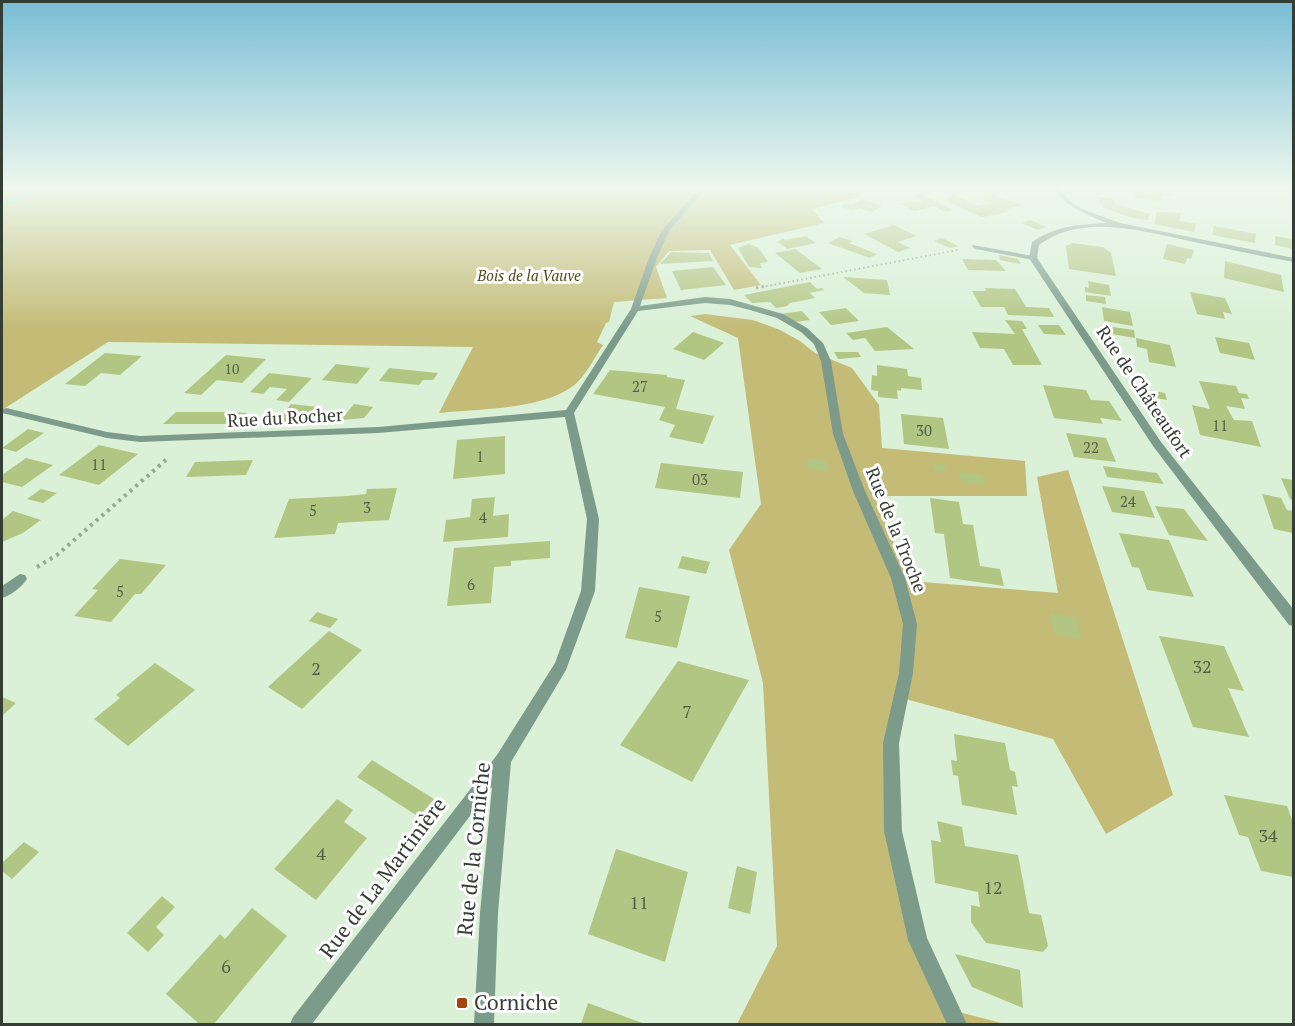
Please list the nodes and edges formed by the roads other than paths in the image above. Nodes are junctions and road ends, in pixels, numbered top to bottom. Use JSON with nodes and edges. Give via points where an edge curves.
{"nodes":[{"id":1,"x":664,"y":235,"type":"edge"},
{"id":2,"x":1048,"y":235,"type":"edge"},
{"id":3,"x":1167,"y":235,"type":"edge"},
{"id":4,"x":976,"y":247,"type":"road end"},
{"id":5,"x":1033,"y":258,"type":"junction"},
{"id":6,"x":1293,"y":260,"type":"edge"},
{"id":7,"x":635,"y":309,"type":"junction"},
{"id":8,"x":6,"y":411,"type":"dead end"},
{"id":9,"x":569,"y":413,"type":"junction"},
{"id":10,"x":20,"y":579,"type":"road end"},
{"id":11,"x":2,"y":593,"type":"edge"},
{"id":12,"x":1293,"y":621,"type":"edge"},
{"id":13,"x":503,"y":760,"type":"junction"},
{"id":14,"x":300,"y":1024,"type":"edge"},
{"id":15,"x":484,"y":1024,"type":"edge"},
{"id":16,"x":957,"y":1024,"type":"edge"}],
"edges":[{"from":1,"to":7,"type":"street"},
{"from":2,"to":5,"type":"street","via":[[1035,244]]},
{"from":3,"to":6,"type":"street"},
{"from":4,"to":5,"type":"street"},
{"from":5,"to":12,"type":"street","name":"Rue de Châteaufort","via":[[1157,444]]},
{"from":7,"to":9,"type":"street"},
{"from":7,"to":16,"type":"street","name":"Rue de la Troche","via":[[705,300],[730,302],[780,316],[818,343],[826,361],[838,434],[898,578],[910,624],[906,672],[891,743],[893,831],[918,940]]},
{"from":8,"to":9,"type":"street","name":"Rue du Rocher","via":[[140,439],[378,430]]},
{"from":9,"to":13,"type":"street","name":"Rue de la Corniche","via":[[592,519],[588,591],[561,666]]},
{"from":10,"to":11,"type":"street"},
{"from":13,"to":14,"type":"street","name":"Rue de La Martinière"},
{"from":13,"to":15,"type":"street","name":"Rue de la Corniche"}]}
